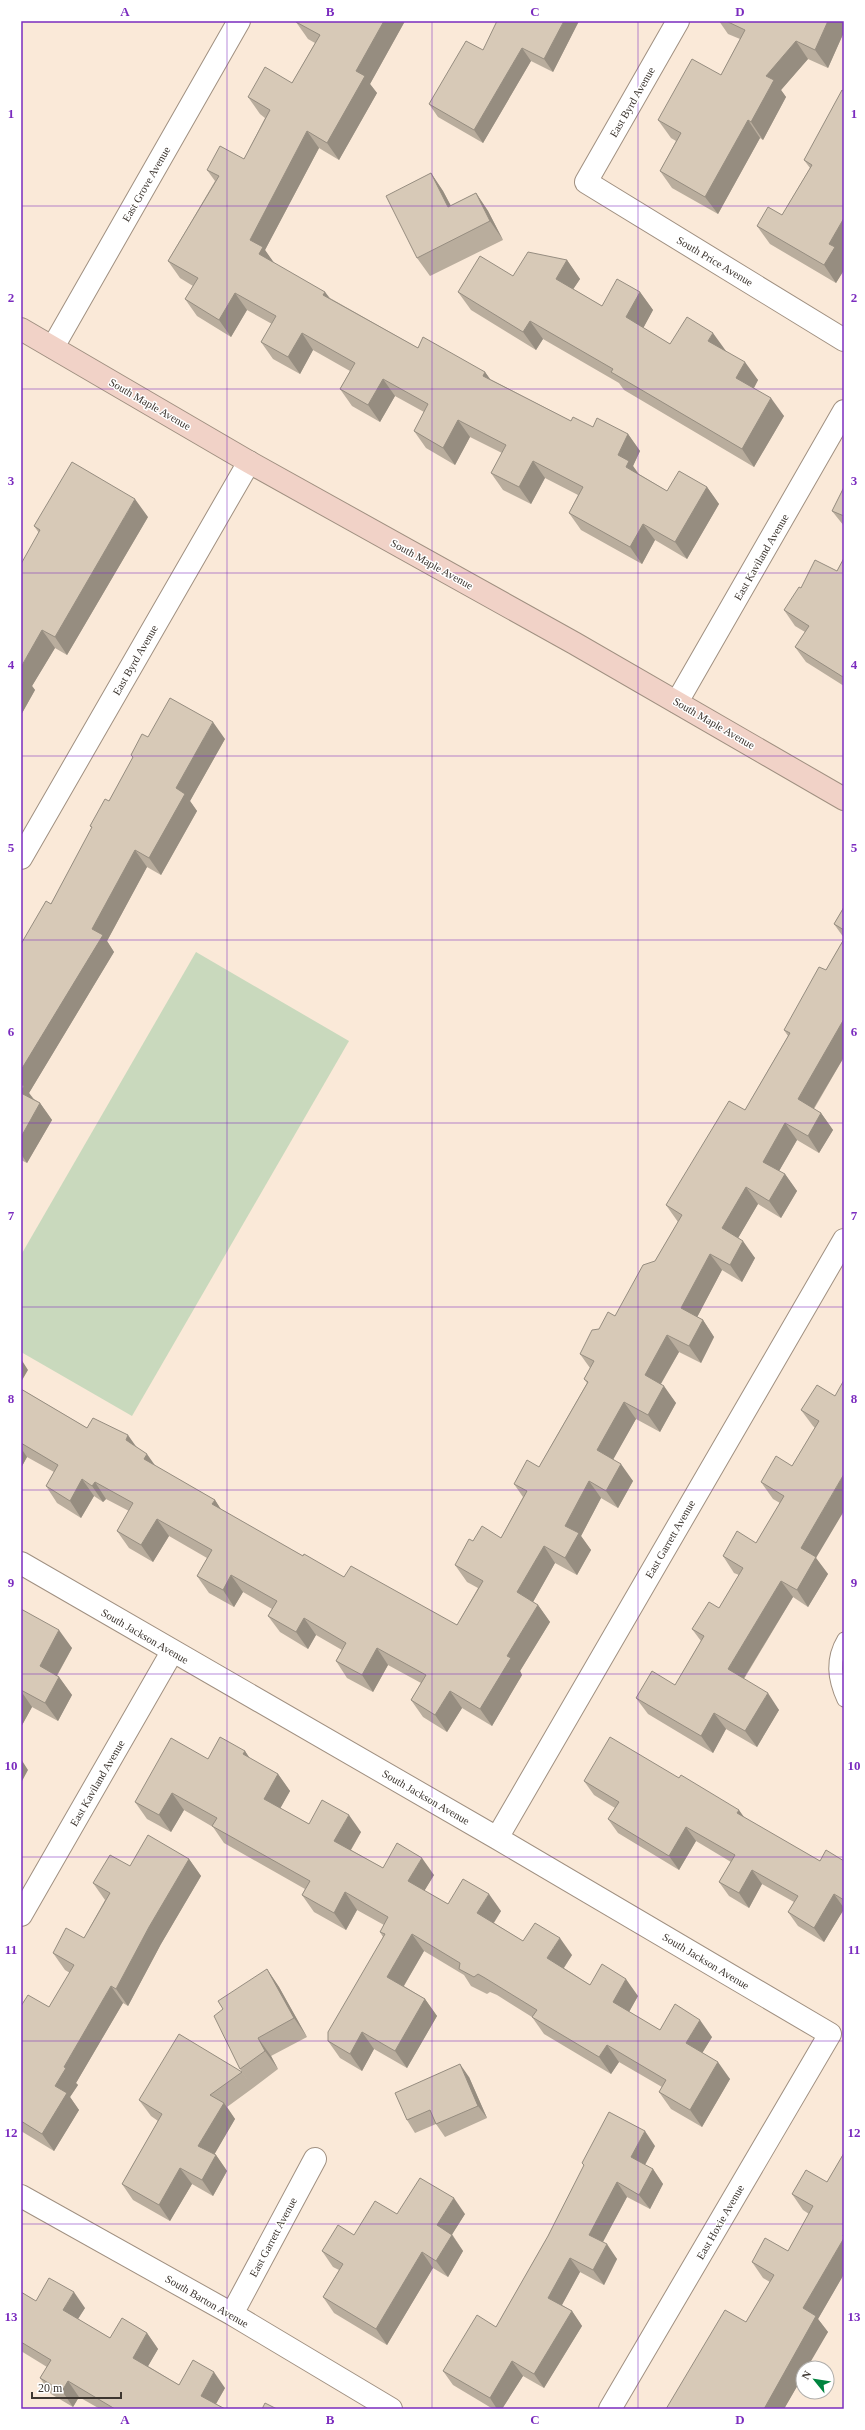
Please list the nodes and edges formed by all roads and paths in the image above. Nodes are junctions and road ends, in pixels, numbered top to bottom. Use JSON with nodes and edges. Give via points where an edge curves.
{"nodes":[{"id":1,"x":239,"y":21,"type":"edge"},
{"id":2,"x":678,"y":21,"type":"edge"},
{"id":3,"x":586,"y":182,"type":"joint"},
{"id":4,"x":21,"y":329,"type":"edge"},
{"id":5,"x":844,"y":340,"type":"edge"},
{"id":6,"x":53,"y":347,"type":"junction"},
{"id":7,"x":844,"y":411,"type":"edge"},
{"id":8,"x":249,"y":462,"type":"junction"},
{"id":9,"x":677,"y":702,"type":"junction"},
{"id":10,"x":844,"y":799,"type":"edge"},
{"id":11,"x":21,"y":858,"type":"edge"},
{"id":12,"x":844,"y":1240,"type":"edge"},
{"id":13,"x":21,"y":1563,"type":"edge"},
{"id":14,"x":844,"y":1638,"type":"edge"},
{"id":15,"x":172,"y":1652,"type":"junction"},
{"id":16,"x":844,"y":1700,"type":"edge"},
{"id":17,"x":497,"y":1838,"type":"junction"},
{"id":18,"x":21,"y":1915,"type":"edge"},
{"id":19,"x":830,"y":2034,"type":"joint"},
{"id":20,"x":315,"y":2159,"type":"dead end"},
{"id":21,"x":21,"y":2196,"type":"edge"},
{"id":22,"x":232,"y":2314,"type":"junction"},
{"id":23,"x":391,"y":2409,"type":"edge"},
{"id":24,"x":610,"y":2409,"type":"edge"}],
"edges":[{"from":1,"to":6,"type":"street","name":"East Grove Avenue"},
{"from":2,"to":3,"type":"street","name":"East Byrd Avenue"},
{"from":3,"to":5,"type":"street","name":"South Price Avenue"},
{"from":4,"to":6,"type":"main road","name":"South Maple Avenue"},
{"from":6,"to":8,"type":"main road","name":"South Maple Avenue"},
{"from":7,"to":9,"type":"street","name":"East Kaviland Avenue"},
{"from":8,"to":9,"type":"main road","name":"South Maple Avenue"},
{"from":8,"to":11,"type":"street","name":"East Byrd Avenue"},
{"from":9,"to":10,"type":"main road","name":"South Maple Avenue"},
{"from":12,"to":17,"type":"street","name":"East Garrett Avenue"},
{"from":13,"to":15,"type":"street","name":"South Jackson Avenue"},
{"from":14,"to":16,"type":"lane","via":[[836,1652],[836,1674]]},
{"from":15,"to":17,"type":"street","name":"South Jackson Avenue"},
{"from":15,"to":18,"type":"street","name":"East Kaviland Avenue"},
{"from":17,"to":19,"type":"street","name":"South Jackson Avenue"},
{"from":19,"to":24,"type":"street","name":"East Hoxie Avenue"},
{"from":20,"to":22,"type":"street","name":"East Garrett Avenue"},
{"from":21,"to":22,"type":"street","name":"South Barton Avenue"},
{"from":22,"to":23,"type":"street","name":"South Barton Avenue"}]}
